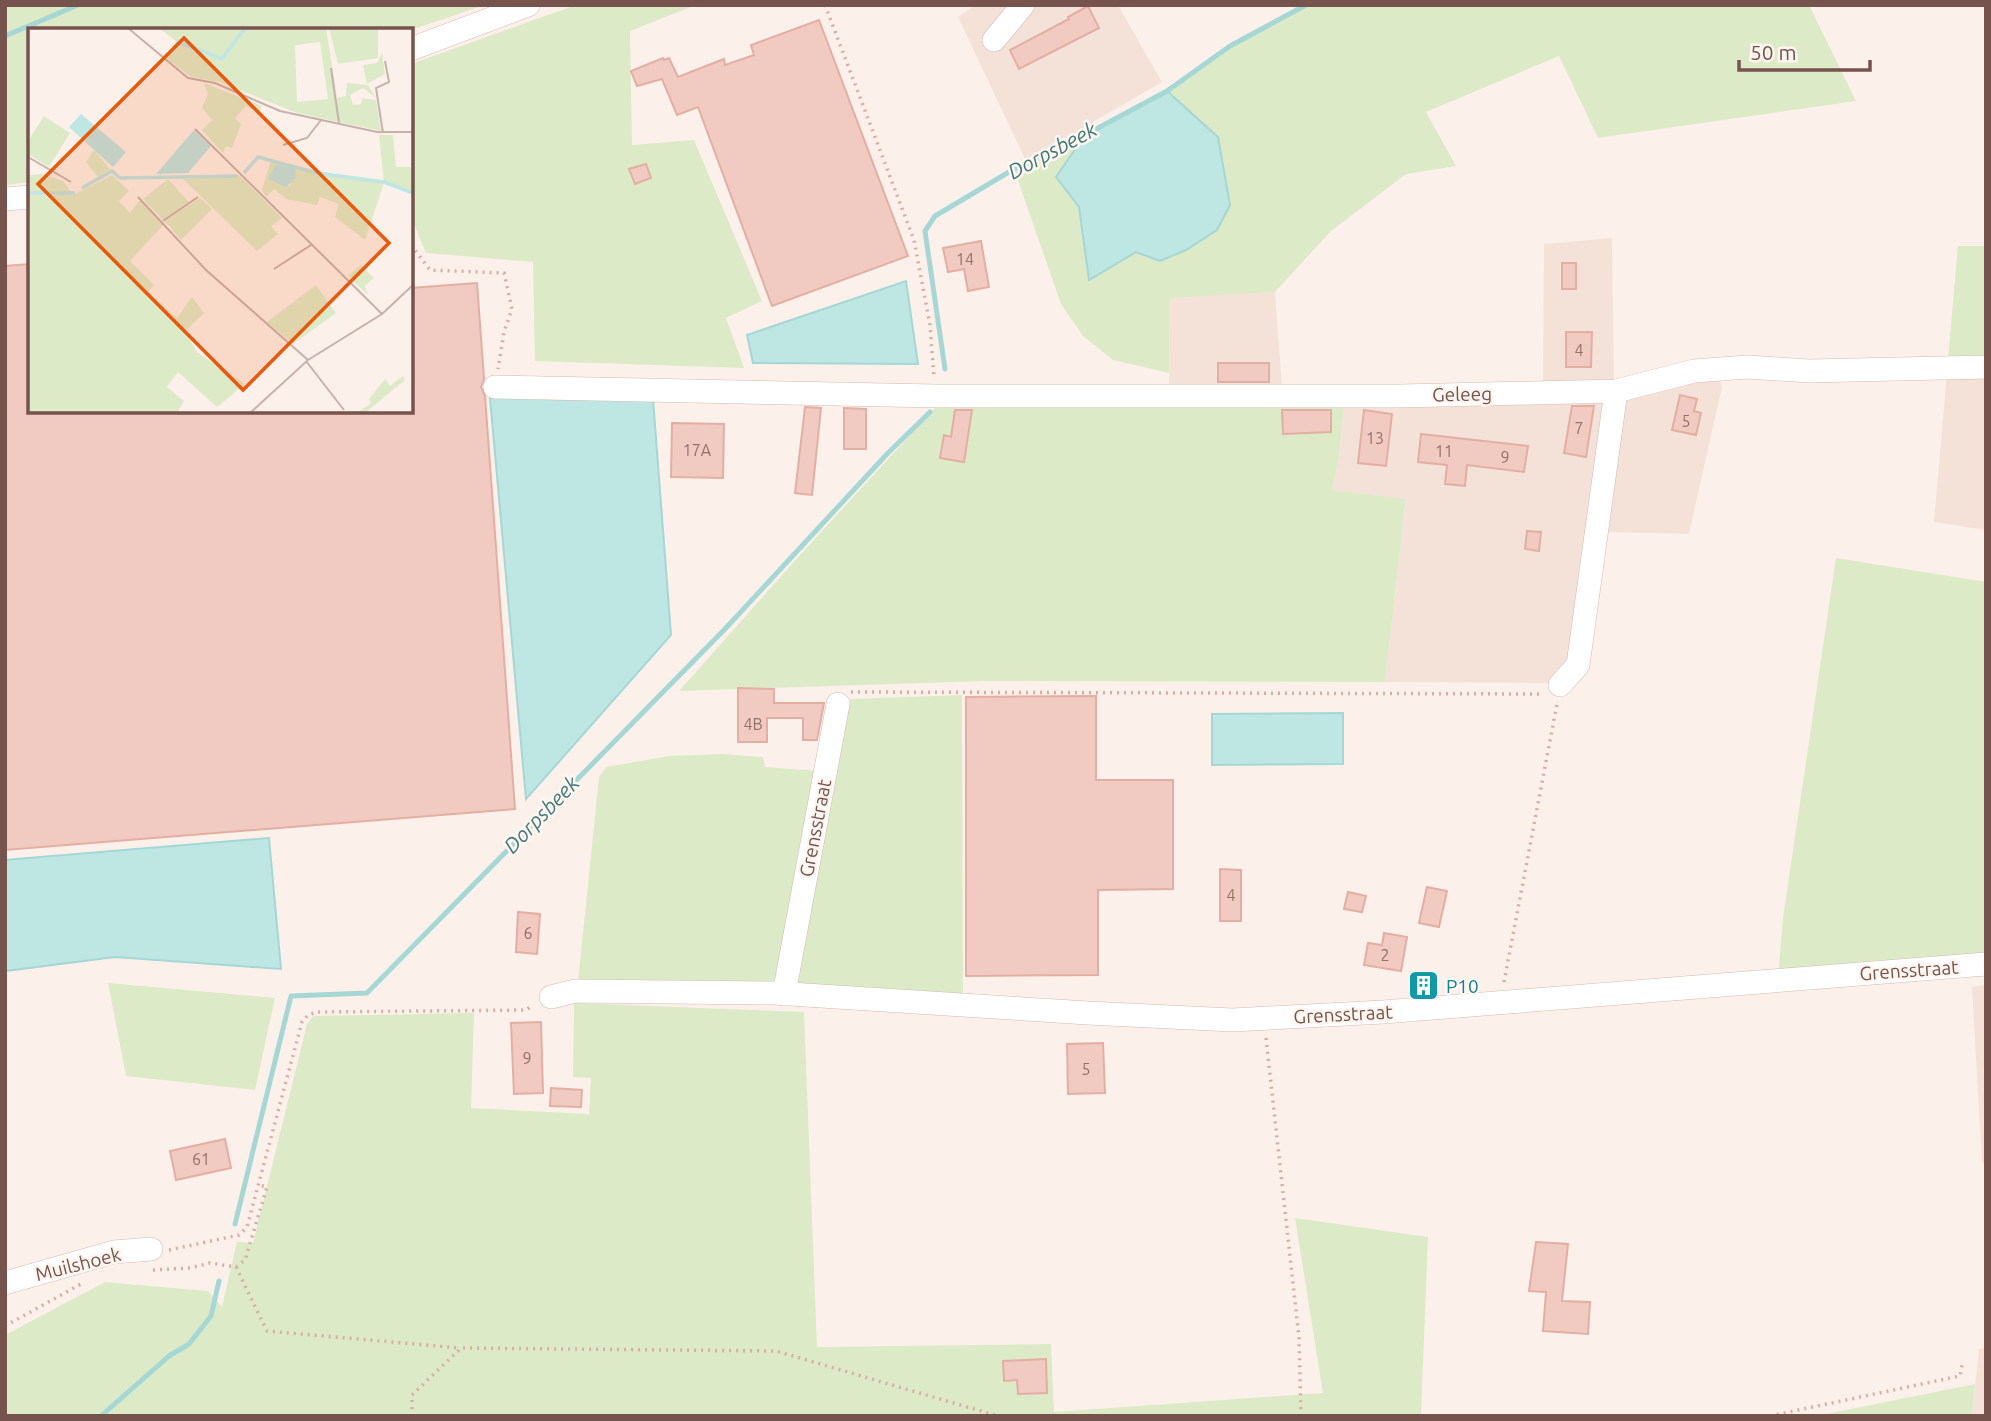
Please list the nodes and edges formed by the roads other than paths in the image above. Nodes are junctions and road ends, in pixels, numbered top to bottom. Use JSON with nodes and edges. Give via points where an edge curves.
{"nodes":[{"id":1,"x":528,"y":5,"type":"edge"},
{"id":2,"x":1023,"y":5,"type":"edge"},
{"id":3,"x":994,"y":40,"type":"dead end"},
{"id":4,"x":413,"y":48,"type":"edge"},
{"id":5,"x":28,"y":197,"type":"edge"},
{"id":6,"x":5,"y":199,"type":"edge"},
{"id":7,"x":1986,"y":367,"type":"edge"},
{"id":8,"x":495,"y":387,"type":"road end"},
{"id":9,"x":1616,"y":391,"type":"junction"},
{"id":10,"x":1560,"y":685,"type":"road end"},
{"id":11,"x":838,"y":704,"type":"road end"},
{"id":12,"x":1986,"y":964,"type":"edge"},
{"id":13,"x":784,"y":994,"type":"junction"},
{"id":14,"x":551,"y":997,"type":"road end"},
{"id":15,"x":150,"y":1249,"type":"road end"},
{"id":16,"x":5,"y":1283,"type":"edge"}],
"edges":[{"from":1,"to":4,"type":"street"},
{"from":2,"to":3,"type":"street"},
{"from":5,"to":6,"type":"street"},
{"from":7,"to":9,"type":"street","name":"Geleeg","via":[[1733,368],[1694,371]]},
{"from":8,"to":9,"type":"street","name":"Geleeg","via":[[936,396]]},
{"from":9,"to":10,"type":"street","via":[[1578,665]]},
{"from":11,"to":13,"type":"street","name":"Grensstraat"},
{"from":12,"to":13,"type":"street","name":"Grensstraat","via":[[1232,1020]]},
{"from":13,"to":14,"type":"street","name":"Grensstraat","via":[[575,991]]},
{"from":15,"to":16,"type":"street","name":"Muilshoek","via":[[114,1252]]}]}
